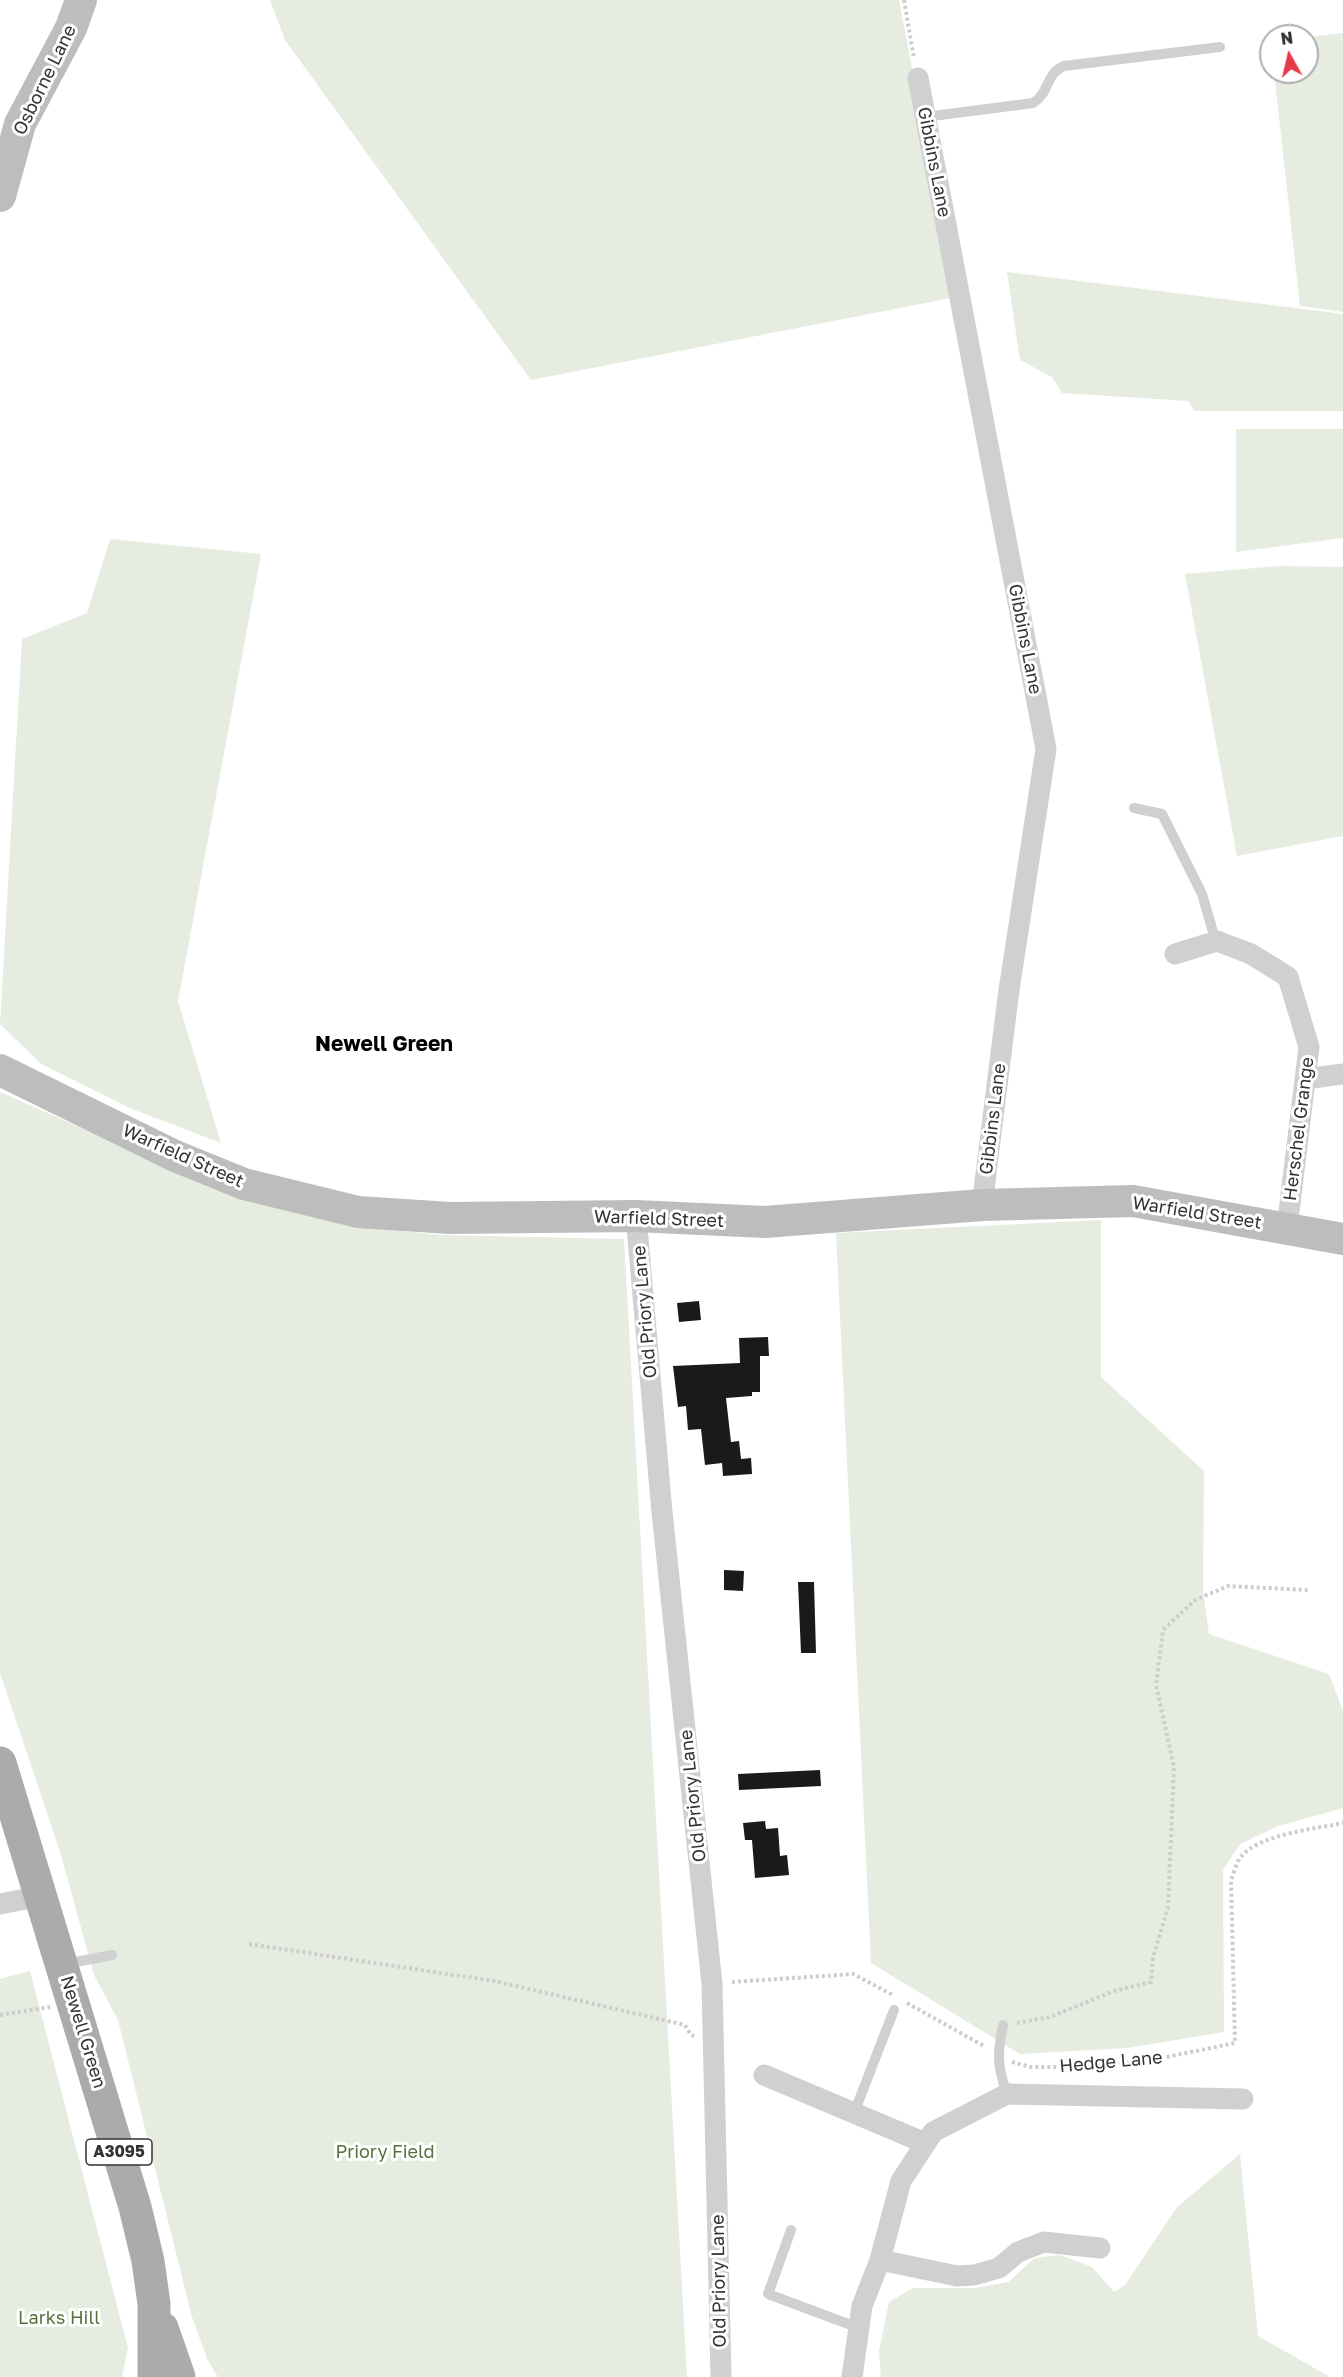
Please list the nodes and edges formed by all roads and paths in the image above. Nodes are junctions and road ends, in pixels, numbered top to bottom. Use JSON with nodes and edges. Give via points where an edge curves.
{"nodes":[{"id":1,"x":81,"y":0,"type":"edge"},
{"id":2,"x":904,"y":0,"type":"edge"},
{"id":3,"x":1220,"y":47,"type":"dead end"},
{"id":4,"x":918,"y":78,"type":"joint"},
{"id":5,"x":925,"y":117,"type":"junction"},
{"id":6,"x":0,"y":196,"type":"edge"},
{"id":7,"x":1134,"y":808,"type":"dead end"},
{"id":8,"x":1216,"y":942,"type":"junction"},
{"id":9,"x":1175,"y":954,"type":"dead end"},
{"id":10,"x":0,"y":1070,"type":"edge"},
{"id":11,"x":1343,"y":1074,"type":"edge"},
{"id":12,"x":1306,"y":1079,"type":"junction"},
{"id":13,"x":982,"y":1204,"type":"junction"},
{"id":14,"x":636,"y":1216,"type":"junction"},
{"id":15,"x":1287,"y":1228,"type":"junction"},
{"id":16,"x":1343,"y":1239,"type":"edge"},
{"id":17,"x":1308,"y":1590,"type":"dead end"},
{"id":18,"x":0,"y":1763,"type":"edge"},
{"id":19,"x":1343,"y":1823,"type":"edge"},
{"id":20,"x":41,"y":1896,"type":"junction"},
{"id":21,"x":0,"y":1904,"type":"edge"},
{"id":22,"x":249,"y":1944,"type":"dead end"},
{"id":23,"x":112,"y":1955,"type":"dead end"},
{"id":24,"x":62,"y":1965,"type":"junction"},
{"id":25,"x":712,"y":1984,"type":"junction"},
{"id":26,"x":897,"y":1997,"type":"dead end"},
{"id":27,"x":906,"y":2002,"type":"dead end"},
{"id":28,"x":55,"y":2006,"type":"dead end"},
{"id":29,"x":894,"y":2010,"type":"dead end"},
{"id":30,"x":0,"y":2015,"type":"edge"},
{"id":31,"x":1003,"y":2025,"type":"joint"},
{"id":32,"x":691,"y":2035,"type":"dead end"},
{"id":33,"x":997,"y":2054,"type":"junction"},
{"id":34,"x":764,"y":2075,"type":"dead end"},
{"id":35,"x":1007,"y":2094,"type":"junction"},
{"id":36,"x":1244,"y":2099,"type":"dead end"},
{"id":37,"x":854,"y":2113,"type":"junction"},
{"id":38,"x":925,"y":2144,"type":"junction"},
{"id":39,"x":791,"y":2230,"type":"dead end"},
{"id":40,"x":1100,"y":2248,"type":"dead end"},
{"id":41,"x":880,"y":2260,"type":"junction"},
{"id":42,"x":154,"y":2304,"type":"junction"},
{"id":43,"x":859,"y":2328,"type":"junction"},
{"id":44,"x":154,"y":2377,"type":"edge"},
{"id":45,"x":179,"y":2377,"type":"edge"},
{"id":46,"x":721,"y":2377,"type":"edge"},
{"id":47,"x":852,"y":2377,"type":"edge"}],
"edges":[{"from":1,"to":6,"type":"main road","name":"Osborne Lane","via":[[71,28],[20,124]]},
{"from":2,"to":4,"type":"path"},
{"from":3,"to":5,"type":"lane","via":[[1064,66],[1054,72],[1044,94],[1033,103]]},
{"from":4,"to":5,"type":"street","name":"Gibbins Lane"},
{"from":5,"to":13,"type":"street","name":"Gibbins Lane","via":[[1046,749],[1009,990]]},
{"from":7,"to":8,"type":"lane","via":[[1162,814],[1203,894]]},
{"from":8,"to":9,"type":"street"},
{"from":8,"to":12,"type":"street","name":"Herschel Grange","via":[[1251,954],[1288,977],[1309,1047]]},
{"from":10,"to":14,"type":"main road","name":"Warfield Street","via":[[175,1156],[244,1184],[358,1212],[450,1218]]},
{"from":11,"to":12,"type":"street"},
{"from":12,"to":15,"type":"street","name":"Herschel Grange"},
{"from":13,"to":14,"type":"main road","name":"Warfield Street","via":[[765,1222]]},
{"from":13,"to":15,"type":"main road","name":"Warfield Street","via":[[1133,1201]]},
{"from":14,"to":25,"type":"street","name":"Old Priory Lane","via":[[662,1512]]},
{"from":15,"to":16,"type":"main road","name":"Warfield Street"},
{"from":17,"to":31,"type":"path","via":[[1228,1586],[1195,1600],[1163,1630],[1156,1685],[1174,1767],[1168,1908],[1153,1957],[1151,1982],[1114,1991],[1050,2017]]},
{"from":18,"to":20,"type":"main road","name":"Newell Green","number":"A3095"},
{"from":19,"to":33,"type":"path","name":"Hedge Lane","via":[[1261,1843],[1239,1859],[1231,1880],[1235,2043],[1147,2061],[1054,2067],[1030,2067]]},
{"from":20,"to":21,"type":"street"},
{"from":20,"to":24,"type":"main road","name":"Newell Green","number":"A3095"},
{"from":22,"to":32,"type":"path","via":[[494,1981],[685,2025]]},
{"from":23,"to":24,"type":"lane"},
{"from":24,"to":42,"type":"main road","name":"Newell Green","number":"A3095","via":[[135,2206]]},
{"from":25,"to":26,"type":"path","via":[[853,1974]]},
{"from":25,"to":46,"type":"street","name":"Old Priory Lane"},
{"from":27,"to":33,"type":"path","name":"Hedge Lane"},
{"from":28,"to":30,"type":"path"},
{"from":29,"to":37,"type":"lane"},
{"from":31,"to":33,"type":"lane"},
{"from":33,"to":35,"type":"lane"},
{"from":34,"to":37,"type":"street"},
{"from":35,"to":36,"type":"street"},
{"from":35,"to":38,"type":"street","via":[[933,2132]]},
{"from":37,"to":38,"type":"street"},
{"from":38,"to":41,"type":"street","via":[[902,2181]]},
{"from":39,"to":43,"type":"lane","via":[[768,2294]]},
{"from":40,"to":41,"type":"street","via":[[1044,2242],[1018,2252],[999,2268],[957,2276]]},
{"from":41,"to":43,"type":"street","via":[[861,2306]]},
{"from":42,"to":44,"type":"main road","name":"Newell Green","number":"A3095"},
{"from":42,"to":45,"type":"main road","name":"Newell Green","number":"A3095"},
{"from":43,"to":47,"type":"street"}]}
